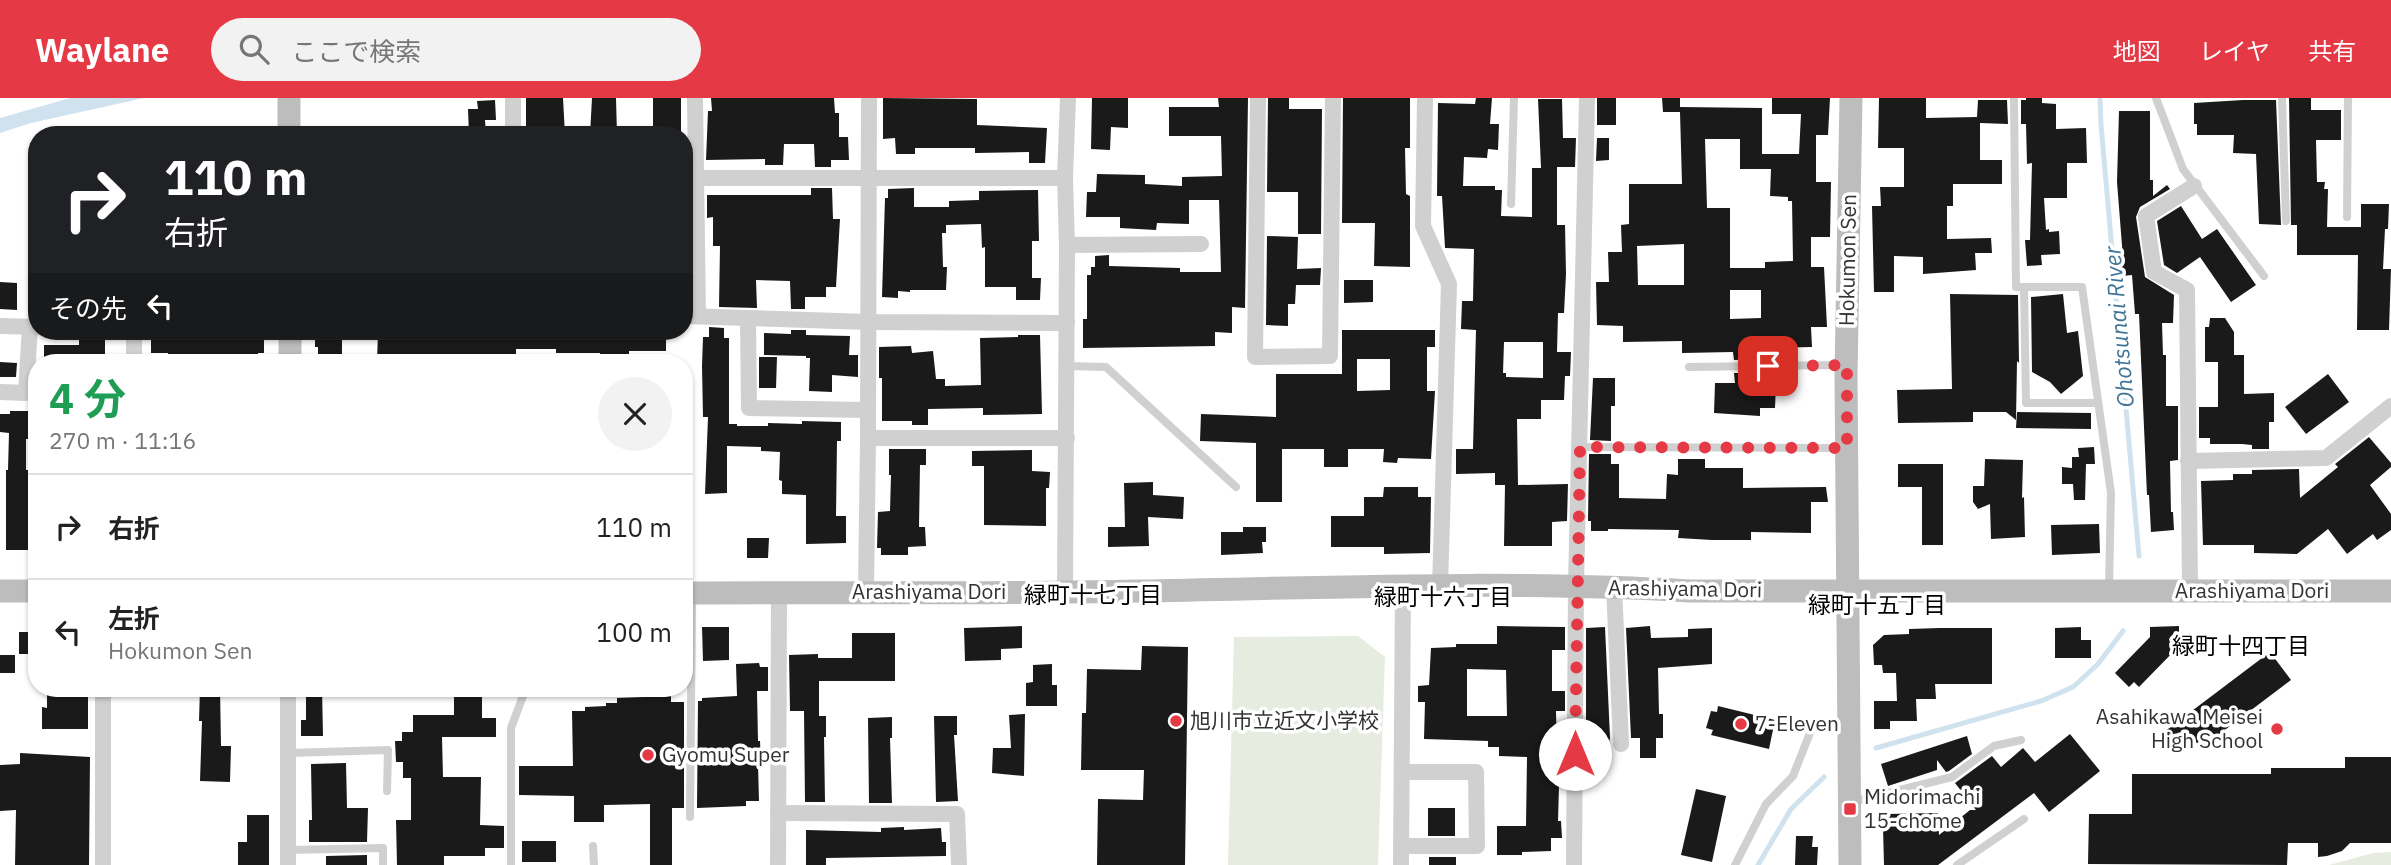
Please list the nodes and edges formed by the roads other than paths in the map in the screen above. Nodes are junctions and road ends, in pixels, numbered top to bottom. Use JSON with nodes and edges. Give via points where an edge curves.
{"nodes":[{"id":1,"x":513,"y":98,"type":"edge"},
{"id":2,"x":695,"y":98,"type":"edge"},
{"id":3,"x":869,"y":98,"type":"edge"},
{"id":4,"x":1068,"y":98,"type":"edge"},
{"id":5,"x":1258,"y":98,"type":"edge"},
{"id":6,"x":1334,"y":98,"type":"edge"},
{"id":7,"x":1425,"y":98,"type":"edge"},
{"id":8,"x":1514,"y":98,"type":"edge"},
{"id":9,"x":1587,"y":98,"type":"edge"},
{"id":10,"x":1851,"y":98,"type":"edge"},
{"id":11,"x":2014,"y":98,"type":"edge"},
{"id":12,"x":2156,"y":98,"type":"edge"},
{"id":13,"x":2282,"y":98,"type":"edge"},
{"id":14,"x":2348,"y":98,"type":"edge"},
{"id":15,"x":513,"y":126,"type":"edge"},
{"id":16,"x":693,"y":130,"type":"edge"},
{"id":17,"x":693,"y":178,"type":"edge"},
{"id":18,"x":867,"y":178,"type":"junction"},
{"id":19,"x":1065,"y":178,"type":"junction"},
{"id":20,"x":2194,"y":186,"type":"junction"},
{"id":21,"x":1511,"y":204,"type":"dead end"},
{"id":22,"x":2347,"y":217,"type":"dead end"},
{"id":23,"x":2286,"y":221,"type":"dead end"},
{"id":24,"x":1201,"y":244,"type":"dead end"},
{"id":25,"x":1067,"y":245,"type":"junction"},
{"id":26,"x":2264,"y":276,"type":"dead end"},
{"id":27,"x":2024,"y":287,"type":"junction"},
{"id":28,"x":693,"y":316,"type":"edge"},
{"id":29,"x":748,"y":319,"type":"junction"},
{"id":30,"x":869,"y":322,"type":"junction"},
{"id":31,"x":1067,"y":323,"type":"junction"},
{"id":32,"x":0,"y":326,"type":"edge"},
{"id":33,"x":28,"y":326,"type":"edge"},
{"id":34,"x":1847,"y":365,"type":"junction"},
{"id":35,"x":1067,"y":366,"type":"junction"},
{"id":36,"x":1689,"y":367,"type":"dead end"},
{"id":37,"x":28,"y":374,"type":"edge"},
{"id":38,"x":0,"y":392,"type":"edge"},
{"id":39,"x":2098,"y":403,"type":"junction"},
{"id":40,"x":2391,"y":406,"type":"edge"},
{"id":41,"x":868,"y":410,"type":"junction"},
{"id":42,"x":869,"y":438,"type":"junction"},
{"id":43,"x":1067,"y":438,"type":"junction"},
{"id":44,"x":1580,"y":447,"type":"junction"},
{"id":45,"x":1847,"y":448,"type":"junction"},
{"id":46,"x":2188,"y":461,"type":"junction"},
{"id":47,"x":1236,"y":487,"type":"dead end"},
{"id":48,"x":1403,"y":586,"type":"junction"},
{"id":49,"x":1440,"y":586,"type":"junction"},
{"id":50,"x":1576,"y":586,"type":"junction"},
{"id":51,"x":1614,"y":586,"type":"junction"},
{"id":52,"x":1847,"y":590,"type":"junction"},
{"id":53,"x":2190,"y":590,"type":"junction"},
{"id":54,"x":0,"y":591,"type":"edge"},
{"id":55,"x":28,"y":591,"type":"edge"},
{"id":56,"x":866,"y":591,"type":"junction"},
{"id":57,"x":2109,"y":591,"type":"junction"},
{"id":58,"x":2391,"y":591,"type":"edge"},
{"id":59,"x":1065,"y":592,"type":"junction"},
{"id":60,"x":693,"y":593,"type":"edge"},
{"id":61,"x":779,"y":593,"type":"junction"},
{"id":62,"x":103,"y":697,"type":"edge"},
{"id":63,"x":288,"y":697,"type":"edge"},
{"id":64,"x":523,"y":697,"type":"edge"},
{"id":65,"x":689,"y":697,"type":"edge"},
{"id":66,"x":1849,"y":732,"type":"junction"},
{"id":67,"x":2021,"y":740,"type":"dead end"},
{"id":68,"x":1621,"y":744,"type":"dead end"},
{"id":69,"x":288,"y":753,"type":"junction"},
{"id":70,"x":1403,"y":772,"type":"junction"},
{"id":71,"x":387,"y":791,"type":"dead end"},
{"id":72,"x":1850,"y":802,"type":"junction"},
{"id":73,"x":778,"y":813,"type":"junction"},
{"id":74,"x":690,"y":817,"type":"dead end"},
{"id":75,"x":2024,"y":819,"type":"dead end"},
{"id":76,"x":593,"y":846,"type":"dead end"},
{"id":77,"x":1401,"y":846,"type":"junction"},
{"id":78,"x":288,"y":858,"type":"edge"},
{"id":79,"x":103,"y":865,"type":"edge"},
{"id":80,"x":383,"y":865,"type":"edge"},
{"id":81,"x":511,"y":865,"type":"edge"},
{"id":82,"x":594,"y":865,"type":"edge"},
{"id":83,"x":778,"y":865,"type":"edge"},
{"id":84,"x":959,"y":865,"type":"edge"},
{"id":85,"x":1401,"y":865,"type":"edge"},
{"id":86,"x":1574,"y":865,"type":"edge"},
{"id":87,"x":1735,"y":865,"type":"edge"},
{"id":88,"x":1850,"y":865,"type":"edge"},
{"id":89,"x":1957,"y":865,"type":"edge"}],
"edges":[{"from":1,"to":15,"type":"street"},
{"from":2,"to":16,"type":"street"},
{"from":3,"to":18,"type":"street"},
{"from":4,"to":19,"type":"street"},
{"from":5,"to":6,"type":"street","via":[[1255,357],[1330,356]]},
{"from":7,"to":49,"type":"street","via":[[1423,226],[1449,284]]},
{"from":8,"to":21,"type":"lane"},
{"from":9,"to":44,"type":"street"},
{"from":10,"to":34,"type":"street","name":"Hokumon Sen"},
{"from":11,"to":27,"type":"lane","via":[[2017,287]]},
{"from":12,"to":20,"type":"lane"},
{"from":13,"to":23,"type":"lane"},
{"from":14,"to":22,"type":"lane"},
{"from":17,"to":18,"type":"street"},
{"from":18,"to":19,"type":"street"},
{"from":18,"to":30,"type":"street"},
{"from":19,"to":25,"type":"street"},
{"from":20,"to":26,"type":"lane"},
{"from":20,"to":46,"type":"street","via":[[2147,216],[2154,272],[2187,290]]},
{"from":24,"to":25,"type":"street"},
{"from":25,"to":31,"type":"street"},
{"from":27,"to":39,"type":"lane","via":[[2082,287]]},
{"from":27,"to":39,"type":"lane","via":[[2026,402]]},
{"from":28,"to":29,"type":"street"},
{"from":29,"to":30,"type":"street"},
{"from":29,"to":41,"type":"street","via":[[749,408]]},
{"from":30,"to":31,"type":"street"},
{"from":30,"to":41,"type":"street"},
{"from":31,"to":35,"type":"street"},
{"from":32,"to":33,"type":"street"},
{"from":34,"to":36,"type":"lane"},
{"from":34,"to":45,"type":"street","name":"Hokumon Sen"},
{"from":35,"to":43,"type":"street"},
{"from":35,"to":47,"type":"lane","via":[[1106,368]]},
{"from":37,"to":38,"type":"street","via":[[26,393]]},
{"from":39,"to":57,"type":"lane","via":[[2111,492]]},
{"from":40,"to":46,"type":"street","via":[[2326,458]]},
{"from":41,"to":42,"type":"street"},
{"from":42,"to":43,"type":"street"},
{"from":42,"to":56,"type":"street"},
{"from":43,"to":59,"type":"street"},
{"from":44,"to":45,"type":"lane"},
{"from":44,"to":50,"type":"street"},
{"from":45,"to":52,"type":"street","name":"Hokumon Sen"},
{"from":46,"to":53,"type":"street"},
{"from":48,"to":49,"type":"street","name":"Arashiyama Dori"},
{"from":48,"to":59,"type":"street","name":"Arashiyama Dori"},
{"from":48,"to":70,"type":"street"},
{"from":49,"to":50,"type":"street","name":"Arashiyama Dori"},
{"from":50,"to":51,"type":"street","name":"Arashiyama Dori"},
{"from":50,"to":86,"type":"street"},
{"from":51,"to":52,"type":"street","name":"Arashiyama Dori","via":[[1689,591]]},
{"from":51,"to":68,"type":"street"},
{"from":52,"to":57,"type":"street","name":"Arashiyama Dori"},
{"from":52,"to":66,"type":"street","name":"Hokumon Sen"},
{"from":53,"to":57,"type":"street","name":"Arashiyama Dori"},
{"from":53,"to":58,"type":"street","name":"Arashiyama Dori"},
{"from":54,"to":55,"type":"street"},
{"from":56,"to":59,"type":"street","name":"Arashiyama Dori"},
{"from":56,"to":61,"type":"street","name":"Arashiyama Dori"},
{"from":60,"to":61,"type":"street","name":"Arashiyama Dori"},
{"from":61,"to":73,"type":"street"},
{"from":62,"to":79,"type":"street"},
{"from":63,"to":69,"type":"street"},
{"from":64,"to":81,"type":"lane","via":[[511,728]]},
{"from":65,"to":74,"type":"lane"},
{"from":66,"to":72,"type":"street","name":"Hokumon Sen"},
{"from":66,"to":87,"type":"lane","via":[[1814,723],[1793,776],[1766,804]]},
{"from":67,"to":72,"type":"lane","via":[[1994,747],[1952,777]]},
{"from":69,"to":71,"type":"lane","via":[[388,750]]},
{"from":69,"to":78,"type":"street"},
{"from":70,"to":77,"type":"street"},
{"from":70,"to":77,"type":"street","via":[[1476,772],[1476,846]]},
{"from":72,"to":88,"type":"street","name":"Hokumon Sen"},
{"from":73,"to":83,"type":"street"},
{"from":73,"to":84,"type":"street","via":[[957,814]]},
{"from":75,"to":89,"type":"lane"},
{"from":76,"to":82,"type":"lane"},
{"from":77,"to":85,"type":"street"},
{"from":78,"to":80,"type":"lane","via":[[383,848]]}]}
